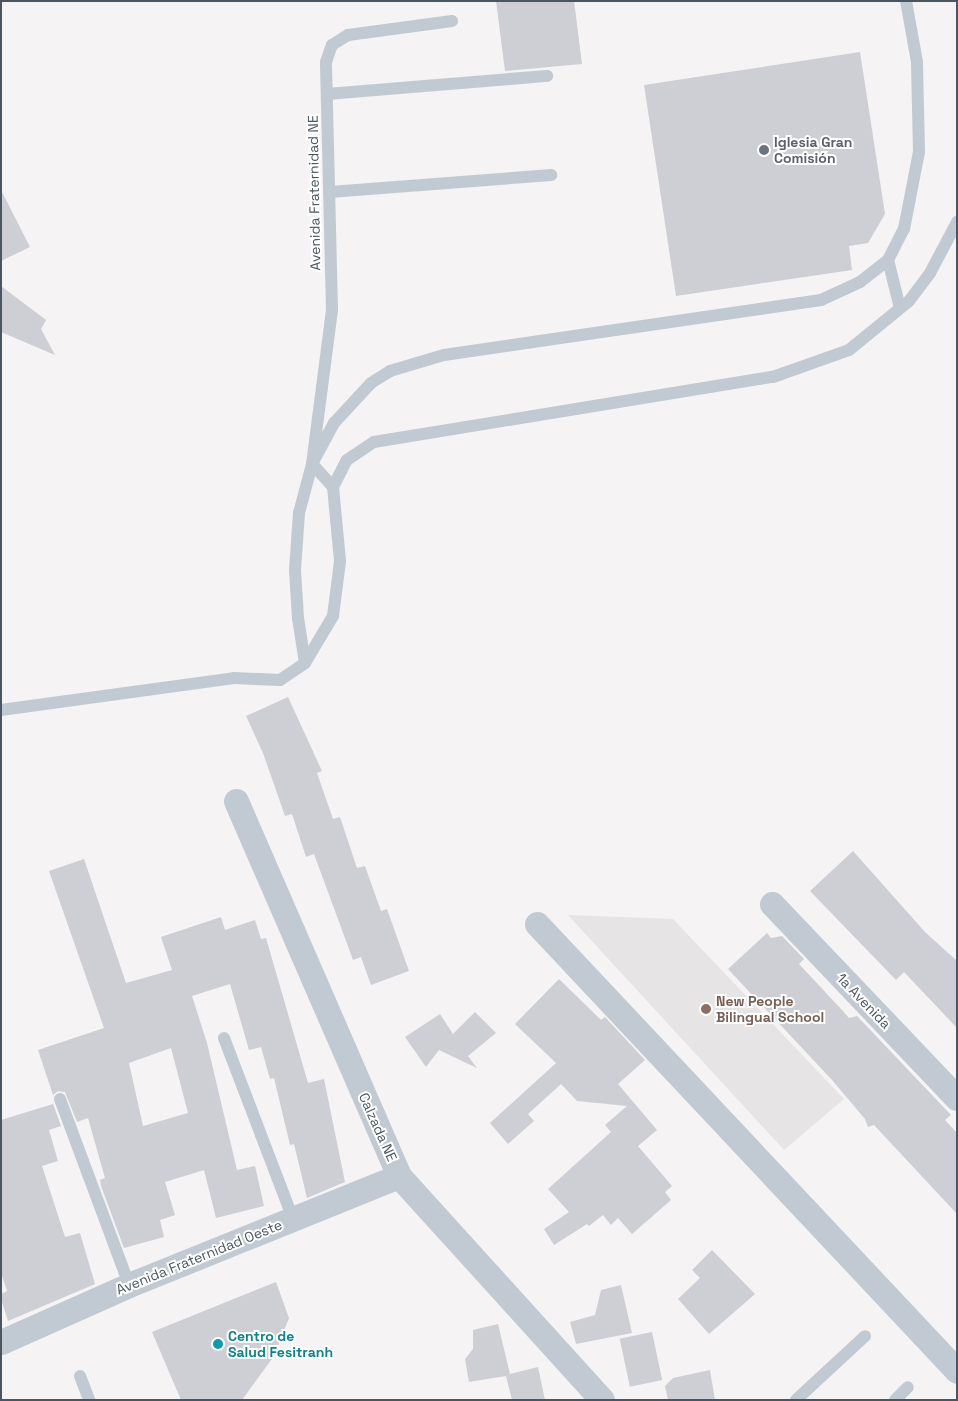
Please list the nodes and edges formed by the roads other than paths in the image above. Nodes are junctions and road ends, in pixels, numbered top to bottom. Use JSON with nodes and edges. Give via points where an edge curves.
{"nodes":[{"id":1,"x":906,"y":1,"type":"edge"},
{"id":2,"x":452,"y":21,"type":"dead end"},
{"id":3,"x":547,"y":76,"type":"dead end"},
{"id":4,"x":327,"y":94,"type":"junction"},
{"id":5,"x":551,"y":175,"type":"dead end"},
{"id":6,"x":330,"y":192,"type":"junction"},
{"id":7,"x":957,"y":222,"type":"edge"},
{"id":8,"x":888,"y":260,"type":"junction"},
{"id":9,"x":900,"y":308,"type":"junction"},
{"id":10,"x":312,"y":464,"type":"junction"},
{"id":11,"x":333,"y":487,"type":"junction"},
{"id":12,"x":305,"y":663,"type":"junction"},
{"id":13,"x":1,"y":710,"type":"edge"},
{"id":14,"x":236,"y":801,"type":"dead end"},
{"id":15,"x":772,"y":904,"type":"dead end"},
{"id":16,"x":537,"y":924,"type":"dead end"},
{"id":17,"x":224,"y":1038,"type":"dead end"},
{"id":18,"x":957,"y":1098,"type":"edge"},
{"id":19,"x":60,"y":1099,"type":"dead end"},
{"id":20,"x":399,"y":1176,"type":"junction"},
{"id":21,"x":293,"y":1219,"type":"junction"},
{"id":22,"x":129,"y":1285,"type":"junction"},
{"id":23,"x":865,"y":1336,"type":"dead end"},
{"id":24,"x":1,"y":1342,"type":"edge"},
{"id":25,"x":957,"y":1371,"type":"edge"},
{"id":26,"x":80,"y":1376,"type":"dead end"},
{"id":27,"x":908,"y":1387,"type":"dead end"},
{"id":28,"x":89,"y":1400,"type":"edge"},
{"id":29,"x":602,"y":1400,"type":"edge"},
{"id":30,"x":796,"y":1400,"type":"edge"},
{"id":31,"x":895,"y":1400,"type":"edge"}],
"edges":[{"from":1,"to":8,"type":"lane","via":[[917,62],[918,152],[904,229]]},
{"from":2,"to":4,"type":"lane","name":"Avenida Fraternidad NE","via":[[348,35],[339,40],[332,46],[326,62]]},
{"from":3,"to":4,"type":"lane"},
{"from":4,"to":6,"type":"lane","name":"Avenida Fraternidad NE"},
{"from":5,"to":6,"type":"lane"},
{"from":6,"to":10,"type":"lane","name":"Avenida Fraternidad NE","via":[[332,310]]},
{"from":7,"to":9,"type":"lane","via":[[930,273]]},
{"from":8,"to":9,"type":"lane"},
{"from":8,"to":10,"type":"lane","via":[[860,282],[821,300],[444,355],[390,371],[371,383],[334,422]]},
{"from":9,"to":11,"type":"lane","via":[[849,350],[773,377],[374,442],[347,460]]},
{"from":10,"to":11,"type":"lane"},
{"from":10,"to":12,"type":"lane","name":"Avenida Fraternidad NE","via":[[299,513],[295,570]]},
{"from":11,"to":12,"type":"lane","via":[[340,561],[337,596],[333,616]]},
{"from":12,"to":13,"type":"lane","via":[[280,680],[234,678]]},
{"from":14,"to":20,"type":"street","name":"Calzada NE"},
{"from":15,"to":18,"type":"street","name":"1a Avenida"},
{"from":16,"to":25,"type":"street"},
{"from":17,"to":21,"type":"lane"},
{"from":19,"to":22,"type":"lane"},
{"from":20,"to":21,"type":"street","name":"Avenida Fraternidad Oeste"},
{"from":20,"to":29,"type":"street","name":"Calzada NE"},
{"from":21,"to":22,"type":"street","name":"Avenida Fraternidad Oeste"},
{"from":22,"to":24,"type":"street","name":"Avenida Fraternidad Oeste"},
{"from":23,"to":30,"type":"lane"},
{"from":26,"to":28,"type":"lane"},
{"from":27,"to":31,"type":"lane"}]}
